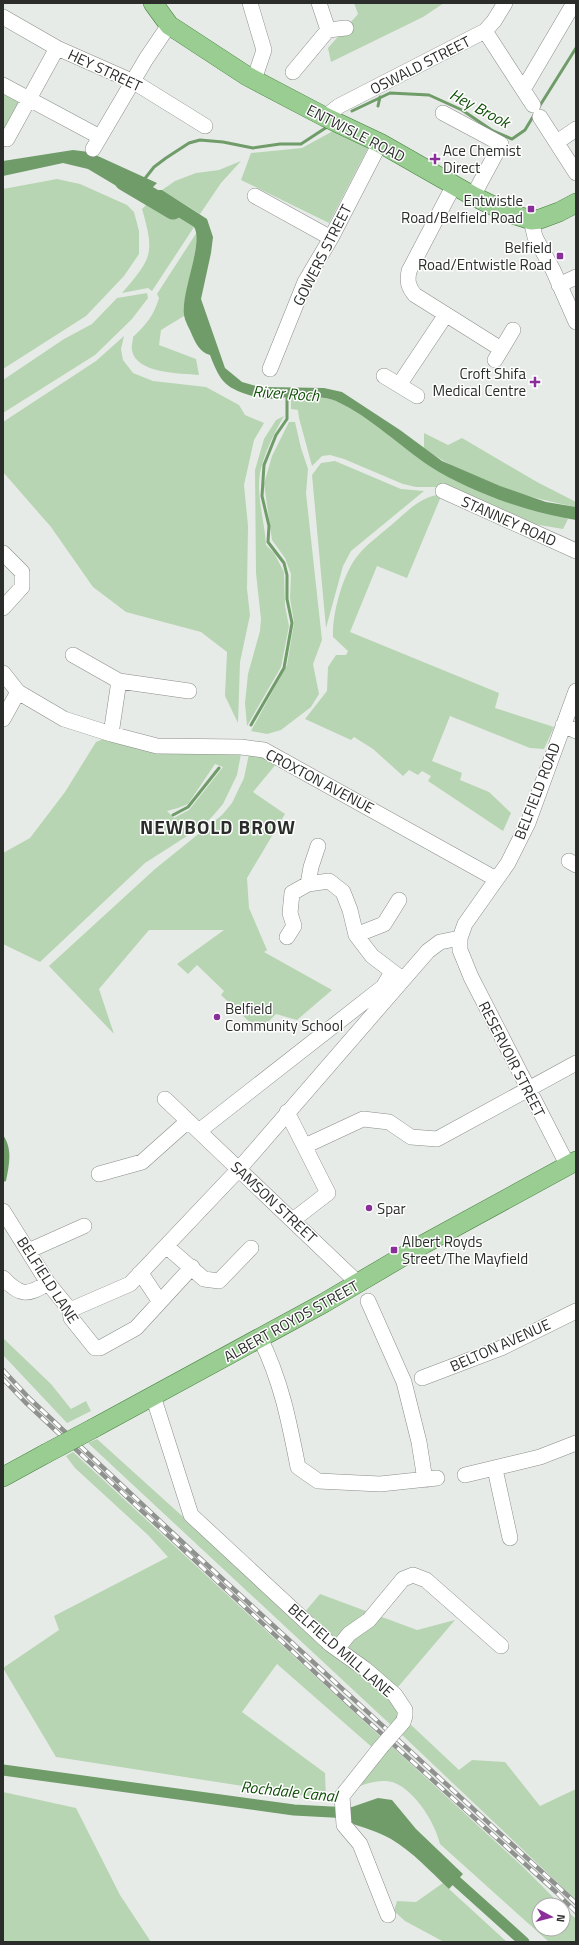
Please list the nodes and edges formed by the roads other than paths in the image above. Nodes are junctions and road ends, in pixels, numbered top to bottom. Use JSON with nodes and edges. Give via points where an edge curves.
{"nodes":[{"id":1,"x":153,"y":3,"type":"edge"},
{"id":2,"x":250,"y":3,"type":"edge"},
{"id":3,"x":319,"y":3,"type":"edge"},
{"id":4,"x":505,"y":3,"type":"edge"},
{"id":5,"x":574,"y":3,"type":"edge"},
{"id":6,"x":3,"y":17,"type":"edge"},
{"id":7,"x":168,"y":25,"type":"junction"},
{"id":8,"x":346,"y":28,"type":"dead end"},
{"id":9,"x":328,"y":30,"type":"junction"},
{"id":10,"x":485,"y":31,"type":"junction"},
{"id":11,"x":57,"y":48,"type":"junction"},
{"id":12,"x":293,"y":72,"type":"dead end"},
{"id":13,"x":254,"y":80,"type":"junction"},
{"id":14,"x":134,"y":82,"type":"junction"},
{"id":15,"x":3,"y":85,"type":"edge"},
{"id":16,"x":524,"y":88,"type":"junction"},
{"id":17,"x":29,"y":99,"type":"junction"},
{"id":18,"x":444,"y":113,"type":"dead end"},
{"id":19,"x":325,"y":117,"type":"junction"},
{"id":20,"x":205,"y":126,"type":"dead end"},
{"id":21,"x":576,"y":129,"type":"edge"},
{"id":22,"x":7,"y":139,"type":"dead end"},
{"id":23,"x":557,"y":142,"type":"junction"},
{"id":24,"x":380,"y":143,"type":"junction"},
{"id":25,"x":576,"y":174,"type":"edge"},
{"id":26,"x":454,"y":185,"type":"junction"},
{"id":27,"x":255,"y":196,"type":"dead end"},
{"id":28,"x":473,"y":196,"type":"junction"},
{"id":29,"x":576,"y":203,"type":"edge"},
{"id":30,"x":531,"y":220,"type":"junction"},
{"id":31,"x":331,"y":238,"type":"junction"},
{"id":32,"x":576,"y":277,"type":"edge"},
{"id":33,"x":559,"y":285,"type":"junction"},
{"id":34,"x":445,"y":316,"type":"junction"},
{"id":35,"x":576,"y":322,"type":"edge"},
{"id":36,"x":513,"y":330,"type":"dead end"},
{"id":37,"x":270,"y":369,"type":"dead end"},
{"id":38,"x":384,"y":376,"type":"dead end"},
{"id":39,"x":399,"y":385,"type":"junction"},
{"id":40,"x":417,"y":396,"type":"dead end"},
{"id":41,"x":443,"y":491,"type":"dead end"},
{"id":42,"x":576,"y":551,"type":"edge"},
{"id":43,"x":3,"y":553,"type":"edge"},
{"id":44,"x":3,"y":608,"type":"edge"},
{"id":45,"x":73,"y":655,"type":"dead end"},
{"id":46,"x":3,"y":673,"type":"edge"},
{"id":47,"x":119,"y":681,"type":"junction"},
{"id":48,"x":189,"y":691,"type":"dead end"},
{"id":49,"x":576,"y":691,"type":"edge"},
{"id":50,"x":18,"y":692,"type":"junction"},
{"id":51,"x":3,"y":719,"type":"edge"},
{"id":52,"x":569,"y":728,"type":"edge"},
{"id":53,"x":111,"y":734,"type":"junction"},
{"id":54,"x":318,"y":846,"type":"dead end"},
{"id":55,"x":496,"y":879,"type":"junction"},
{"id":56,"x":308,"y":884,"type":"junction"},
{"id":57,"x":399,"y":900,"type":"dead end"},
{"id":58,"x":356,"y":935,"type":"junction"},
{"id":59,"x":288,"y":937,"type":"dead end"},
{"id":60,"x":460,"y":944,"type":"junction"},
{"id":61,"x":398,"y":976,"type":"junction"},
{"id":62,"x":576,"y":1063,"type":"edge"},
{"id":63,"x":527,"y":1090,"type":"junction"},
{"id":64,"x":164,"y":1099,"type":"dead end"},
{"id":65,"x":287,"y":1112,"type":"junction"},
{"id":66,"x":193,"y":1126,"type":"junction"},
{"id":67,"x":305,"y":1146,"type":"junction"},
{"id":68,"x":572,"y":1164,"type":"edge"},
{"id":69,"x":238,"y":1169,"type":"junction"},
{"id":70,"x":99,"y":1174,"type":"dead end"},
{"id":71,"x":3,"y":1211,"type":"edge"},
{"id":72,"x":293,"y":1220,"type":"junction"},
{"id":73,"x":84,"y":1226,"type":"dead end"},
{"id":74,"x":166,"y":1246,"type":"junction"},
{"id":75,"x":252,"y":1248,"type":"dead end"},
{"id":76,"x":28,"y":1251,"type":"junction"},
{"id":77,"x":192,"y":1267,"type":"junction"},
{"id":78,"x":139,"y":1274,"type":"junction"},
{"id":79,"x":3,"y":1278,"type":"edge"},
{"id":80,"x":48,"y":1284,"type":"junction"},
{"id":81,"x":359,"y":1284,"type":"junction"},
{"id":82,"x":368,"y":1301,"type":"dead end"},
{"id":83,"x":160,"y":1302,"type":"junction"},
{"id":84,"x":70,"y":1310,"type":"junction"},
{"id":85,"x":576,"y":1311,"type":"edge"},
{"id":86,"x":260,"y":1338,"type":"junction"},
{"id":87,"x":422,"y":1378,"type":"dead end"},
{"id":88,"x":153,"y":1396,"type":"junction"},
{"id":89,"x":576,"y":1443,"type":"edge"},
{"id":90,"x":495,"y":1469,"type":"junction"},
{"id":91,"x":465,"y":1475,"type":"dead end"},
{"id":92,"x":3,"y":1477,"type":"edge"},
{"id":93,"x":510,"y":1538,"type":"dead end"},
{"id":94,"x":501,"y":1646,"type":"dead end"},
{"id":95,"x":337,"y":1649,"type":"junction"},
{"id":96,"x":388,"y":1915,"type":"dead end"}],
"edges":[{"from":1,"to":7,"type":"main road","name":"ENTWISLE ROAD"},
{"from":2,"to":13,"type":"street","via":[[264,50]]},
{"from":3,"to":9,"type":"street"},
{"from":4,"to":10,"type":"street","name":"OSWALD STREET"},
{"from":5,"to":16,"type":"street"},
{"from":6,"to":11,"type":"street","name":"HEY STREET"},
{"from":7,"to":13,"type":"main road","name":"ENTWISLE ROAD"},
{"from":7,"to":14,"type":"street"},
{"from":8,"to":9,"type":"street"},
{"from":9,"to":12,"type":"street"},
{"from":10,"to":16,"type":"street"},
{"from":10,"to":19,"type":"street","name":"OSWALD STREET","via":[[339,106]]},
{"from":11,"to":14,"type":"street","name":"HEY STREET"},
{"from":11,"to":17,"type":"street"},
{"from":13,"to":19,"type":"main road","name":"ENTWISLE ROAD"},
{"from":14,"to":17,"type":"street","via":[[97,143]]},
{"from":14,"to":20,"type":"street","name":"HEY STREET"},
{"from":15,"to":17,"type":"street"},
{"from":16,"to":23,"type":"street"},
{"from":17,"to":22,"type":"street"},
{"from":18,"to":28,"type":"street","via":[[501,144]]},
{"from":19,"to":24,"type":"main road","name":"ENTWISLE ROAD"},
{"from":21,"to":23,"type":"street"},
{"from":23,"to":25,"type":"street"},
{"from":24,"to":26,"type":"main road","name":"ENTWISLE ROAD"},
{"from":24,"to":31,"type":"street","name":"GOWERS STREET"},
{"from":26,"to":28,"type":"main road","name":"ENTWISLE ROAD"},
{"from":26,"to":34,"type":"street","via":[[409,271],[407,281],[415,295]]},
{"from":27,"to":31,"type":"street"},
{"from":28,"to":30,"type":"main road","name":"ENTWISLE ROAD","via":[[506,212]]},
{"from":29,"to":30,"type":"main road","via":[[559,212]]},
{"from":30,"to":33,"type":"street","via":[[535,237]]},
{"from":31,"to":37,"type":"street","name":"GOWERS STREET","via":[[305,282]]},
{"from":32,"to":33,"type":"street"},
{"from":33,"to":35,"type":"street"},
{"from":34,"to":36,"type":"street","via":[[498,355]]},
{"from":34,"to":39,"type":"street"},
{"from":38,"to":39,"type":"street"},
{"from":39,"to":40,"type":"street"},
{"from":41,"to":42,"type":"street","name":"STANNEY ROAD"},
{"from":43,"to":44,"type":"street","via":[[22,572],[22,588]]},
{"from":45,"to":47,"type":"street"},
{"from":46,"to":50,"type":"street","name":"CROXTON AVENUE"},
{"from":47,"to":48,"type":"street"},
{"from":47,"to":53,"type":"street"},
{"from":49,"to":52,"type":"street","name":"BELFIELD ROAD"},
{"from":50,"to":51,"type":"street"},
{"from":50,"to":53,"type":"street","name":"CROXTON AVENUE","via":[[64,719]]},
{"from":52,"to":55,"type":"street","name":"BELFIELD ROAD","via":[[528,823],[508,863]]},
{"from":53,"to":55,"type":"street","name":"CROXTON AVENUE","via":[[158,746],[241,747],[264,750]]},
{"from":54,"to":56,"type":"street"},
{"from":55,"to":60,"type":"street","name":"BELFIELD ROAD","via":[[465,924]]},
{"from":56,"to":58,"type":"street","via":[[329,881],[343,892]]},
{"from":56,"to":59,"type":"street","via":[[292,894],[290,913],[294,926]]},
{"from":57,"to":58,"type":"street","via":[[384,924]]},
{"from":58,"to":61,"type":"street","via":[[372,956]]},
{"from":60,"to":61,"type":"street","via":[[440,942]]},
{"from":60,"to":63,"type":"street","name":"RESERVOIR STREET","via":[[471,977]]},
{"from":61,"to":65,"type":"street"},
{"from":61,"to":66,"type":"street"},
{"from":62,"to":63,"type":"street"},
{"from":63,"to":67,"type":"street","via":[[436,1139],[411,1137],[390,1122],[363,1120]]},
{"from":63,"to":68,"type":"street","name":"RESERVOIR STREET"},
{"from":64,"to":66,"type":"street","name":"SAMSON STREET"},
{"from":65,"to":67,"type":"street"},
{"from":65,"to":69,"type":"street"},
{"from":66,"to":69,"type":"street","name":"SAMSON STREET"},
{"from":66,"to":70,"type":"street","via":[[142,1162]]},
{"from":67,"to":72,"type":"street","via":[[328,1192]]},
{"from":68,"to":81,"type":"main road","name":"ALBERT ROYDS STREET","via":[[424,1244]]},
{"from":69,"to":72,"type":"street","name":"SAMSON STREET"},
{"from":69,"to":74,"type":"street"},
{"from":71,"to":76,"type":"street","name":"BELFIELD LANE"},
{"from":72,"to":81,"type":"street","name":"SAMSON STREET"},
{"from":73,"to":76,"type":"street"},
{"from":74,"to":77,"type":"street"},
{"from":74,"to":78,"type":"street"},
{"from":75,"to":77,"type":"street","via":[[219,1281],[204,1280]]},
{"from":76,"to":80,"type":"street","name":"BELFIELD LANE"},
{"from":77,"to":83,"type":"street"},
{"from":78,"to":83,"type":"street"},
{"from":78,"to":84,"type":"street","via":[[130,1284]]},
{"from":79,"to":80,"type":"street","via":[[14,1290],[24,1293],[36,1291]]},
{"from":80,"to":84,"type":"street","name":"BELFIELD LANE"},
{"from":81,"to":86,"type":"main road","name":"ALBERT ROYDS STREET"},
{"from":82,"to":86,"type":"street","via":[[405,1383],[431,1479],[380,1484],[318,1481],[298,1467],[283,1394]]},
{"from":83,"to":84,"type":"street","name":"BELFIELD LANE","via":[[136,1328],[100,1348],[95,1348],[71,1318]]},
{"from":85,"to":87,"type":"street","name":"BELTON AVENUE","via":[[501,1348]]},
{"from":86,"to":88,"type":"main road","name":"ALBERT ROYDS STREET"},
{"from":88,"to":92,"type":"main road","name":"ALBERT ROYDS STREET","bridge":true},
{"from":88,"to":95,"type":"street","name":"BELFIELD MILL LANE","via":[[191,1515]]},
{"from":89,"to":90,"type":"street"},
{"from":90,"to":91,"type":"street"},
{"from":90,"to":93,"type":"street"},
{"from":94,"to":95,"type":"street","via":[[426,1580],[413,1575],[403,1580],[369,1620],[349,1634]]},
{"from":95,"to":96,"type":"street","name":"BELFIELD MILL LANE","bridge":true,"via":[[395,1695],[405,1710],[403,1722],[342,1796],[341,1802],[344,1825],[360,1844]]}]}
